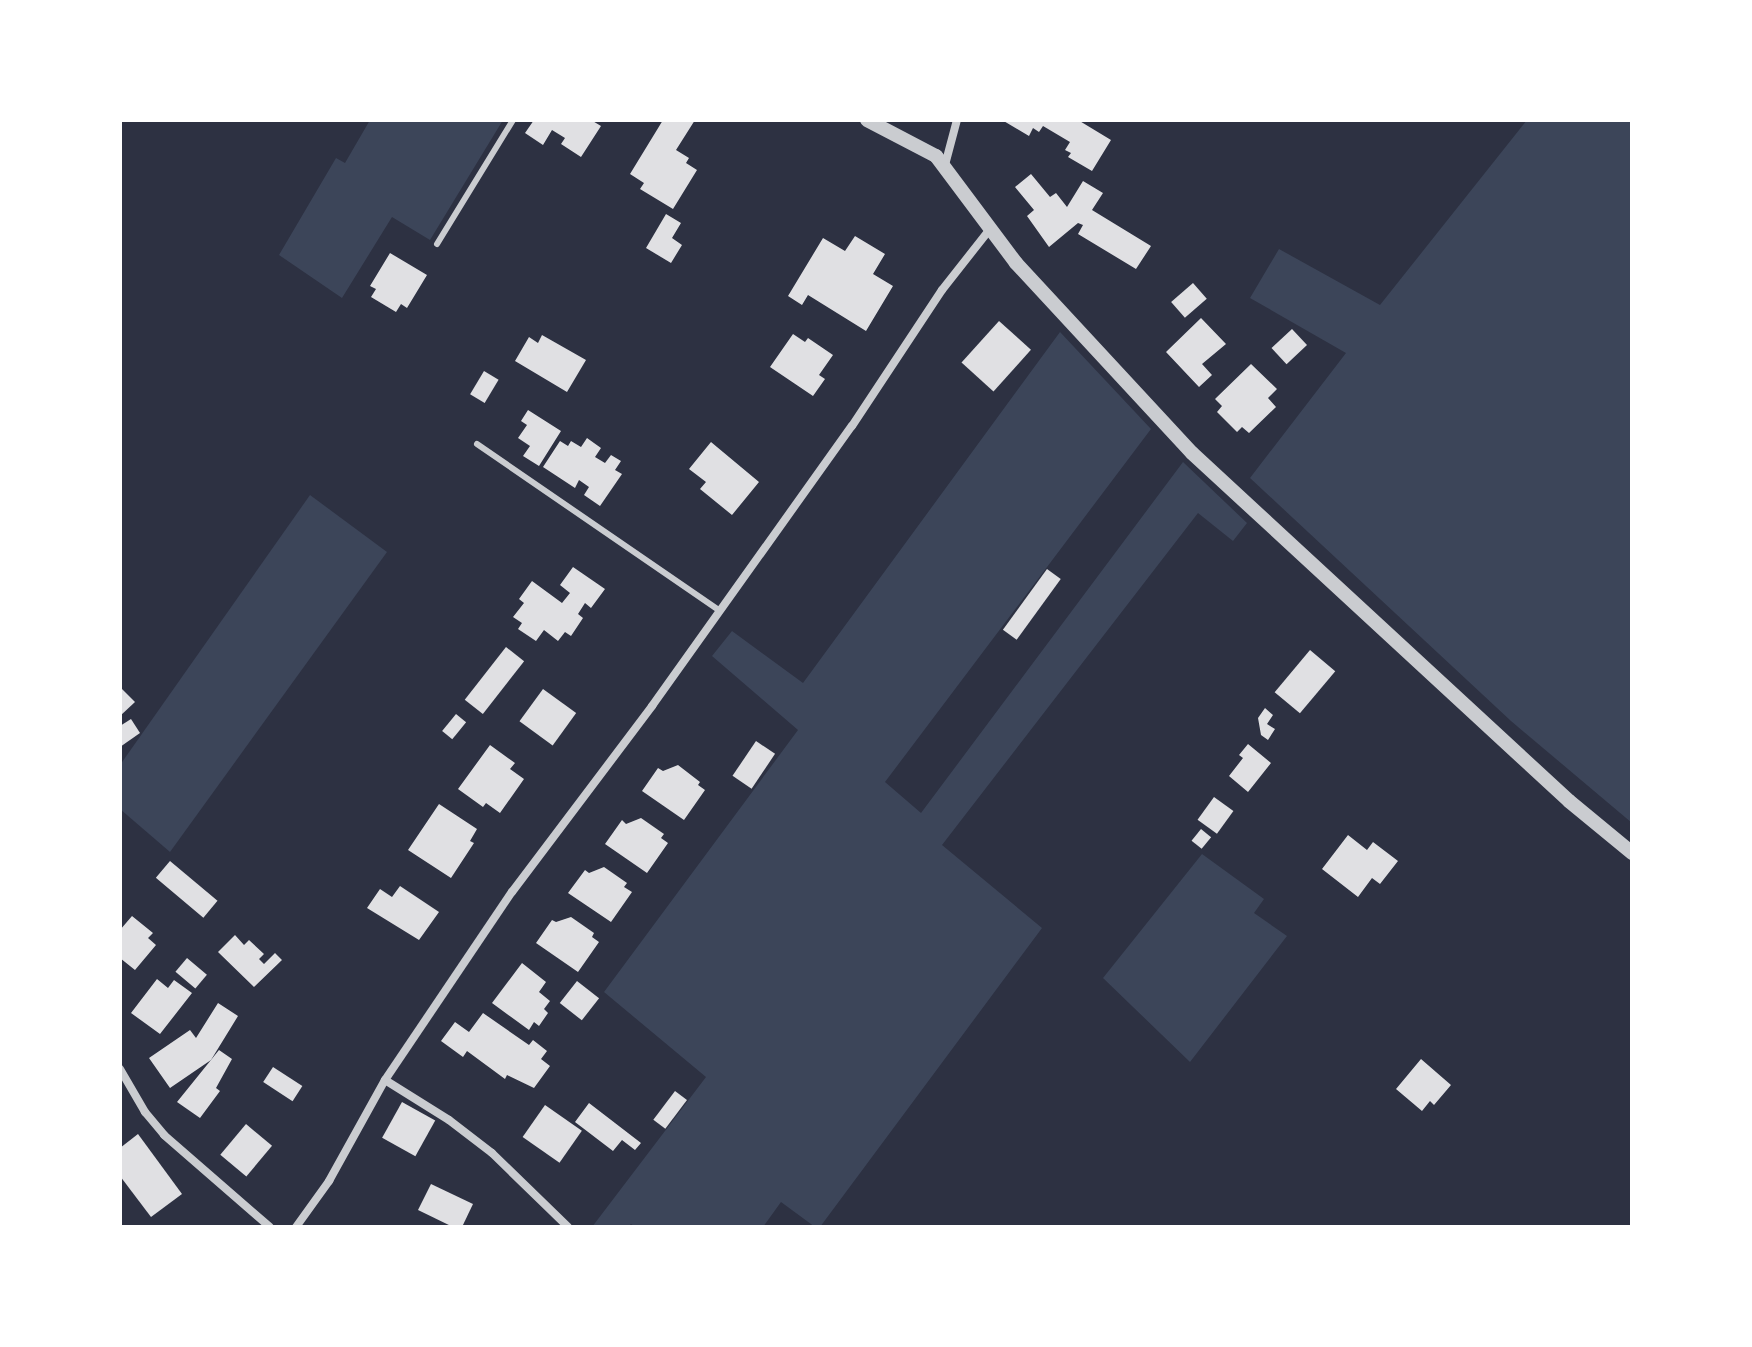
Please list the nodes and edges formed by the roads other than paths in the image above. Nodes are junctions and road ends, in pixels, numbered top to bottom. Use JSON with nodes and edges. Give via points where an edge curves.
{"nodes":[{"id":1,"x":513,"y":120,"type":"edge"},
{"id":2,"x":867,"y":120,"type":"edge"},
{"id":3,"x":957,"y":120,"type":"edge"},
{"id":4,"x":945,"y":165,"type":"junction"},
{"id":5,"x":990,"y":229,"type":"junction"},
{"id":6,"x":437,"y":244,"type":"dead end"},
{"id":7,"x":477,"y":444,"type":"dead end"},
{"id":8,"x":720,"y":611,"type":"junction"},
{"id":9,"x":1632,"y":853,"type":"edge"},
{"id":10,"x":120,"y":1069,"type":"edge"},
{"id":11,"x":385,"y":1080,"type":"junction"},
{"id":12,"x":270,"y":1227,"type":"edge"},
{"id":13,"x":296,"y":1227,"type":"edge"},
{"id":14,"x":568,"y":1227,"type":"edge"}],
"edges":[{"from":1,"to":6,"type":"lane"},
{"from":2,"to":4,"type":"street","via":[[924,148]]},
{"from":3,"to":4,"type":"street"},
{"from":4,"to":5,"type":"street"},
{"from":5,"to":8,"type":"street"},
{"from":5,"to":9,"type":"street","via":[[1051,303],[1192,453]]},
{"from":7,"to":8,"type":"lane"},
{"from":8,"to":11,"type":"street","via":[[512,892]]},
{"from":10,"to":12,"type":"street","via":[[164,1135]]},
{"from":11,"to":13,"type":"street","via":[[329,1181]]},
{"from":11,"to":14,"type":"street","via":[[492,1153]]}]}
